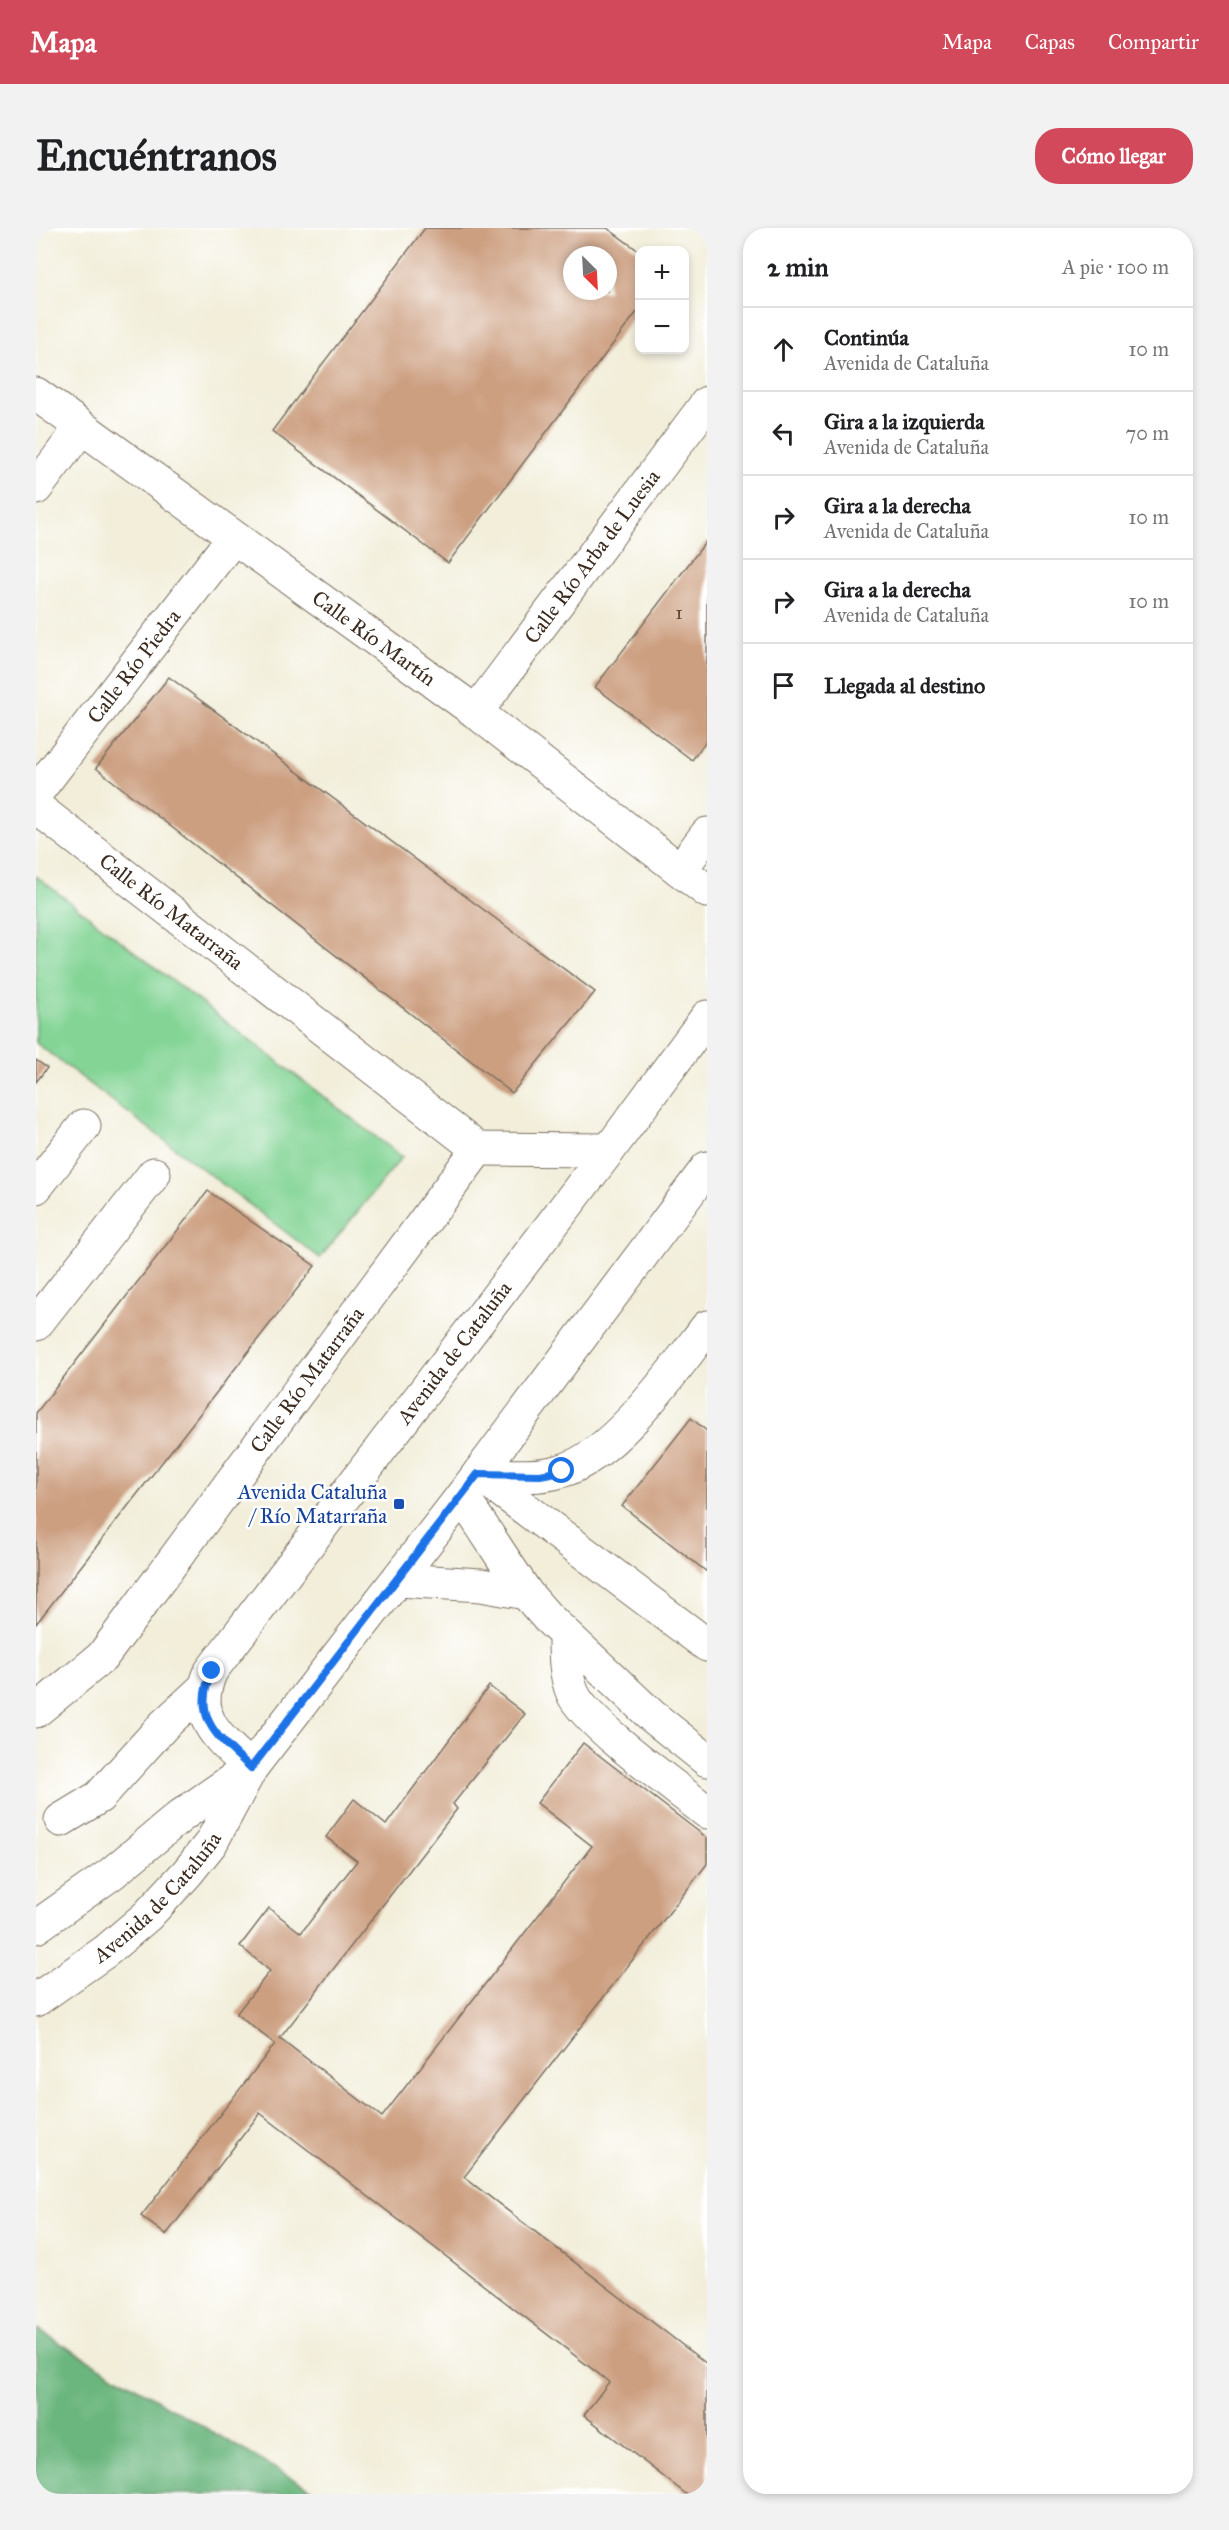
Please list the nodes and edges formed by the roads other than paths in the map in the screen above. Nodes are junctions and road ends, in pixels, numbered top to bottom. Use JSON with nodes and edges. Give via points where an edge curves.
{"nodes":[{"id":1,"x":36,"y":394,"type":"edge"},
{"id":2,"x":707,"y":403,"type":"edge"},
{"id":3,"x":81,"y":428,"type":"junction"},
{"id":4,"x":36,"y":488,"type":"edge"},
{"id":5,"x":233,"y":538,"type":"junction"},
{"id":6,"x":476,"y":712,"type":"junction"},
{"id":7,"x":36,"y":793,"type":"edge"},
{"id":8,"x":36,"y":807,"type":"edge"},
{"id":9,"x":707,"y":834,"type":"edge"},
{"id":10,"x":680,"y":870,"type":"junction"},
{"id":11,"x":707,"y":891,"type":"edge"},
{"id":12,"x":707,"y":1017,"type":"edge"},
{"id":13,"x":84,"y":1126,"type":"dead end"},
{"id":14,"x":478,"y":1149,"type":"junction"},
{"id":15,"x":609,"y":1150,"type":"junction"},
{"id":16,"x":707,"y":1168,"type":"edge"},
{"id":17,"x":153,"y":1174,"type":"dead end"},
{"id":18,"x":36,"y":1187,"type":"edge"},
{"id":19,"x":36,"y":1324,"type":"edge"},
{"id":20,"x":707,"y":1327,"type":"edge"},
{"id":21,"x":470,"y":1485,"type":"junction"},
{"id":22,"x":398,"y":1580,"type":"junction"},
{"id":23,"x":526,"y":1593,"type":"junction"},
{"id":24,"x":565,"y":1635,"type":"junction"},
{"id":25,"x":707,"y":1645,"type":"edge"},
{"id":26,"x":204,"y":1688,"type":"junction"},
{"id":27,"x":36,"y":1711,"type":"edge"},
{"id":28,"x":707,"y":1760,"type":"edge"},
{"id":29,"x":251,"y":1768,"type":"junction"},
{"id":30,"x":707,"y":1812,"type":"edge"},
{"id":31,"x":61,"y":1820,"type":"dead end"},
{"id":32,"x":36,"y":1928,"type":"edge"},
{"id":33,"x":36,"y":2000,"type":"edge"}],
"edges":[{"from":1,"to":3,"type":"street","name":"Calle Río Martín"},
{"from":2,"to":6,"type":"street","name":"Calle Río Arba de Luesia"},
{"from":3,"to":4,"type":"street"},
{"from":3,"to":5,"type":"street","name":"Calle Río Martín"},
{"from":5,"to":6,"type":"street","name":"Calle Río Martín"},
{"from":5,"to":7,"type":"street","name":"Calle Río Piedra"},
{"from":6,"to":10,"type":"street","name":"Calle Río Martín"},
{"from":8,"to":14,"type":"street","name":"Calle Río Matarraña"},
{"from":9,"to":10,"type":"street"},
{"from":10,"to":11,"type":"street","name":"Calle Río Martín"},
{"from":12,"to":15,"type":"street","name":"Avenida de Cataluña"},
{"from":13,"to":18,"type":"street"},
{"from":14,"to":15,"type":"street"},
{"from":14,"to":27,"type":"street","name":"Calle Río Matarraña","via":[[102,1657]]},
{"from":15,"to":26,"type":"street","name":"Avenida de Cataluña","via":[[212,1671]]},
{"from":16,"to":21,"type":"street","name":"Avenida de Cataluña"},
{"from":17,"to":19,"type":"street"},
{"from":20,"to":21,"type":"street","via":[[668,1378],[618,1433],[586,1461],[562,1471]]},
{"from":21,"to":22,"type":"street","name":"Avenida de Cataluña"},
{"from":21,"to":23,"type":"street"},
{"from":21,"to":25,"type":"street"},
{"from":22,"to":23,"type":"street","via":[[481,1585]]},
{"from":22,"to":29,"type":"street","name":"Avenida de Cataluña"},
{"from":23,"to":24,"type":"street"},
{"from":24,"to":28,"type":"street","via":[[652,1716]]},
{"from":24,"to":30,"type":"street","via":[[573,1694],[599,1725]]},
{"from":26,"to":29,"type":"street","via":[[203,1707],[210,1726]]},
{"from":26,"to":31,"type":"street","name":"Avenida de Cataluña","via":[[164,1725],[99,1797]]},
{"from":29,"to":32,"type":"street","name":"Avenida de Cataluña","via":[[182,1815],[111,1874]]},
{"from":29,"to":33,"type":"street","name":"Avenida de Cataluña","via":[[211,1843],[165,1898],[106,1951]]}]}
